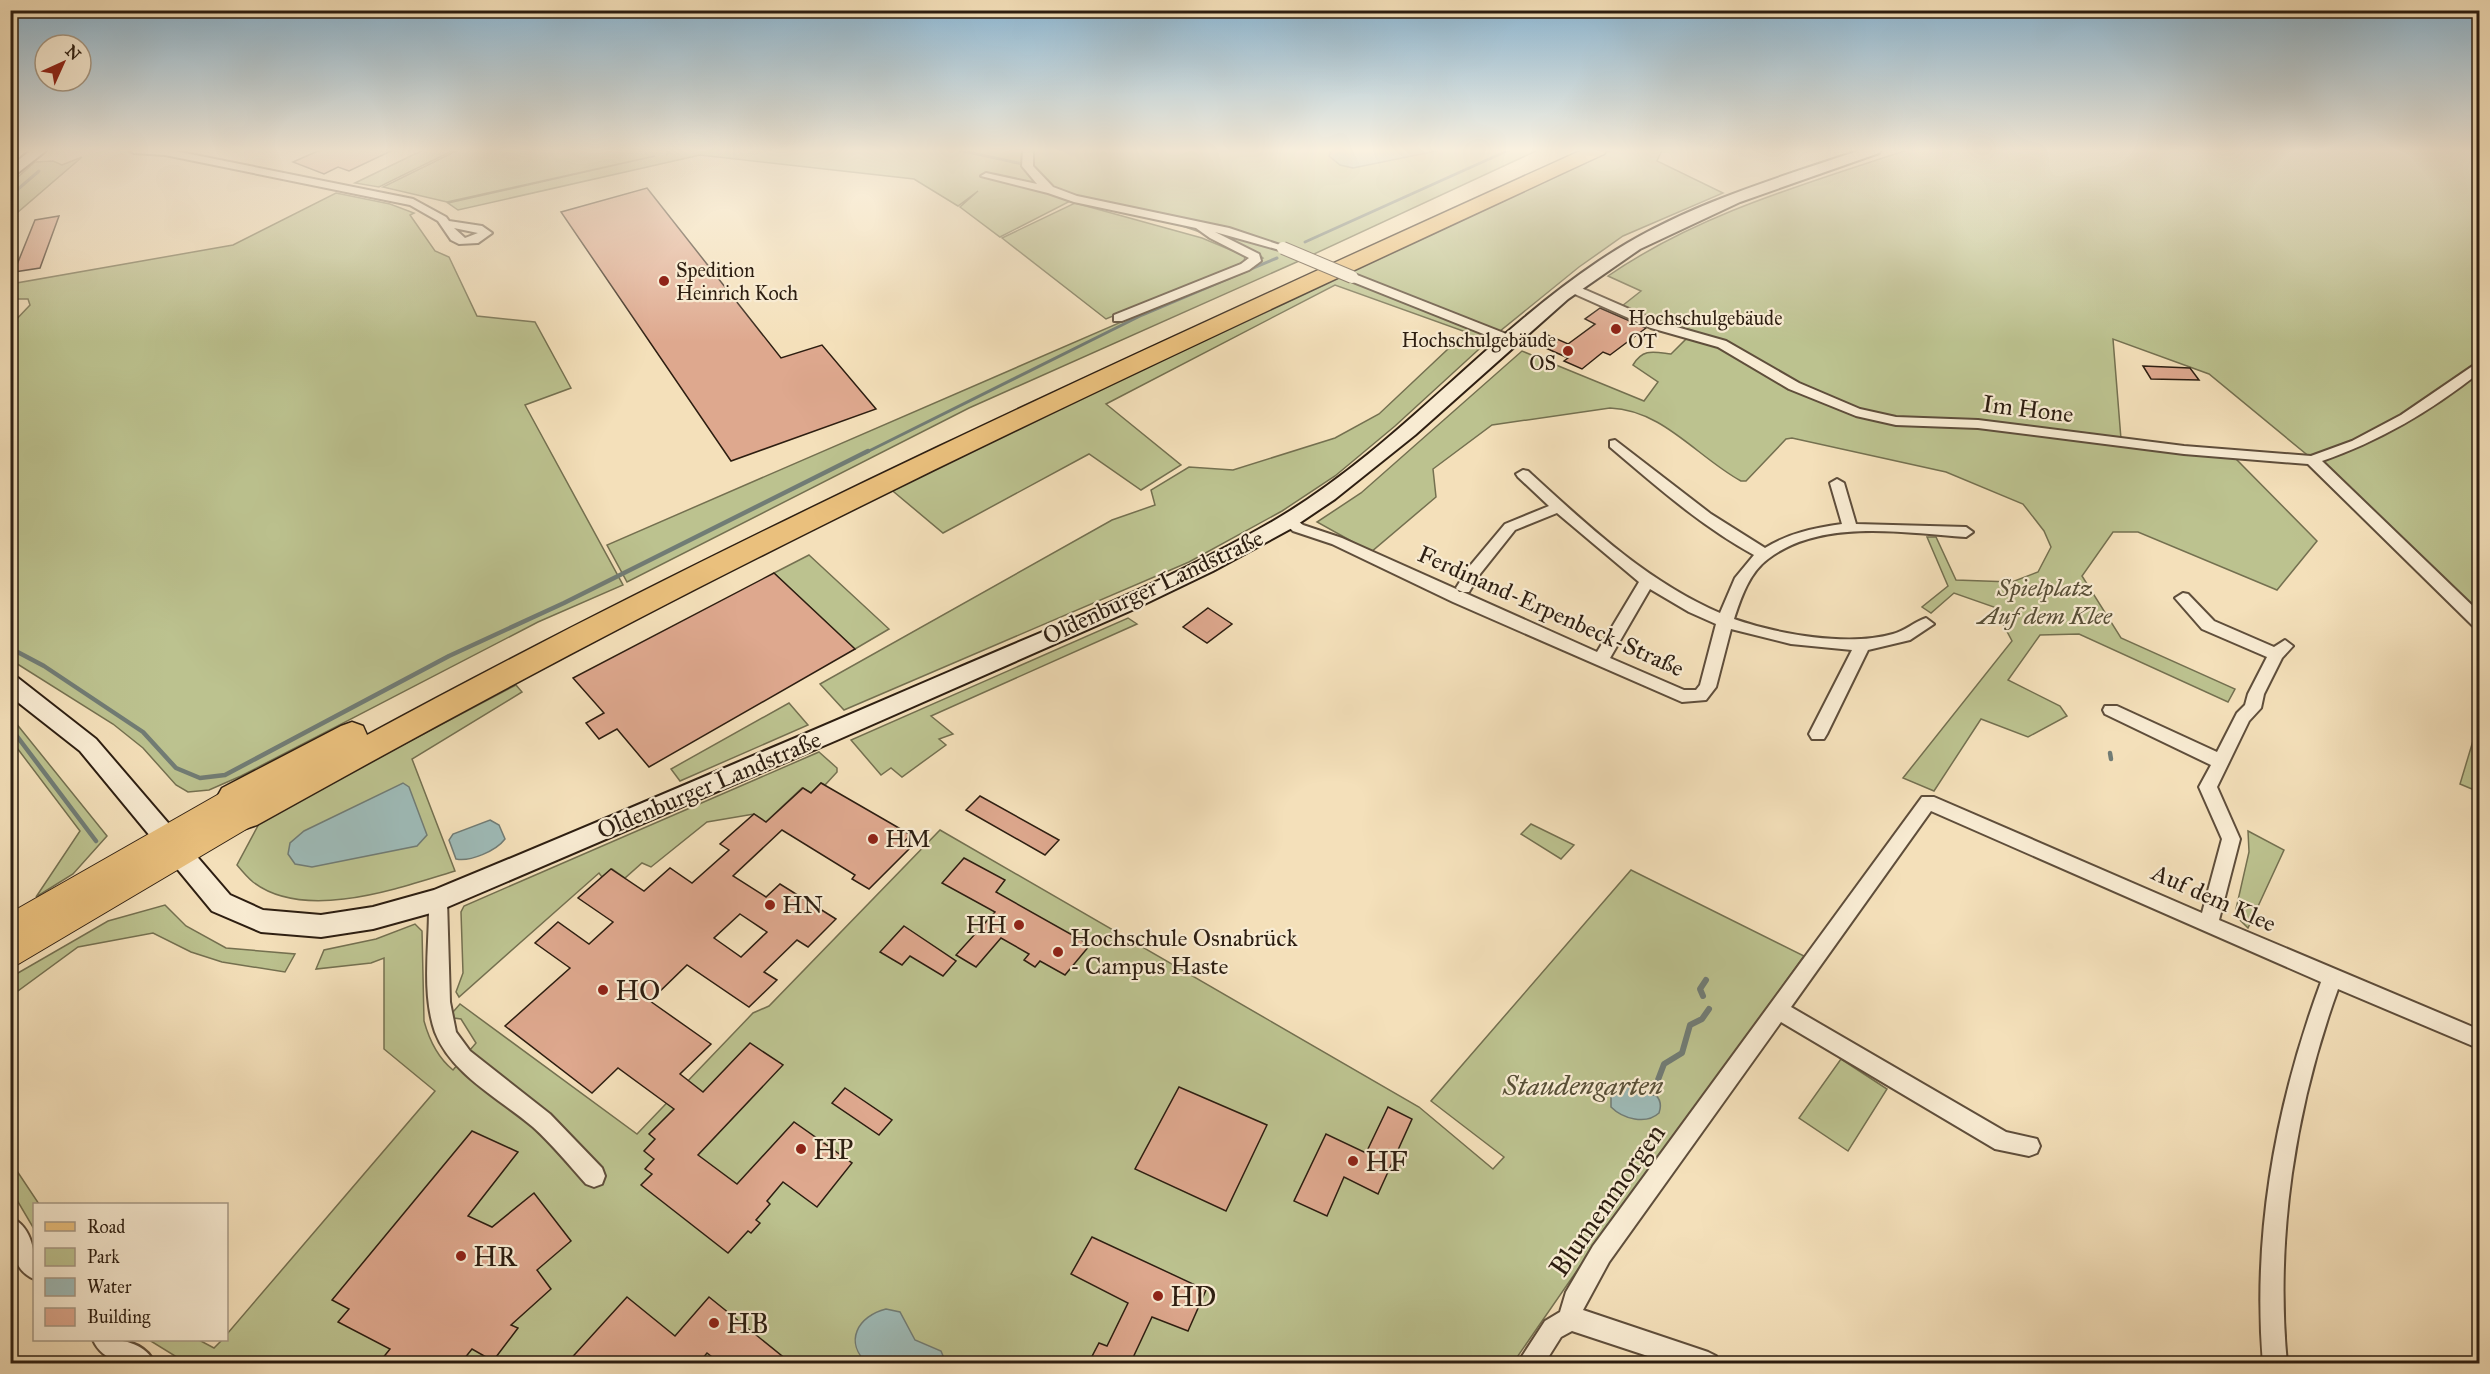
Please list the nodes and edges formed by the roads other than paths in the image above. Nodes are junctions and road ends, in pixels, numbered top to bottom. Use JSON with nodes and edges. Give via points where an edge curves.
{"nodes":[{"id":1,"x":436,"y":214,"type":"edge"},
{"id":2,"x":1147,"y":214,"type":"edge"},
{"id":3,"x":1429,"y":214,"type":"edge"},
{"id":4,"x":1459,"y":214,"type":"edge"},
{"id":5,"x":1699,"y":214,"type":"edge"},
{"id":6,"x":1196,"y":223,"type":"junction"},
{"id":7,"x":447,"y":224,"type":"dead end"},
{"id":8,"x":1572,"y":288,"type":"junction"},
{"id":9,"x":1118,"y":318,"type":"dead end"},
{"id":10,"x":1510,"y":340,"type":"junction"},
{"id":11,"x":2480,"y":364,"type":"edge"},
{"id":12,"x":1615,"y":444,"type":"dead end"},
{"id":13,"x":2312,"y":460,"type":"junction"},
{"id":14,"x":1523,"y":474,"type":"dead end"},
{"id":15,"x":1837,"y":483,"type":"dead end"},
{"id":16,"x":1559,"y":507,"type":"junction"},
{"id":17,"x":1289,"y":521,"type":"junction"},
{"id":18,"x":1850,"y":527,"type":"junction"},
{"id":19,"x":1966,"y":532,"type":"dead end"},
{"id":20,"x":1766,"y":554,"type":"junction"},
{"id":21,"x":1648,"y":580,"type":"junction"},
{"id":22,"x":1464,"y":588,"type":"dead end"},
{"id":23,"x":2183,"y":598,"type":"dead end"},
{"id":24,"x":1726,"y":622,"type":"junction"},
{"id":25,"x":2480,"y":623,"type":"edge"},
{"id":26,"x":1926,"y":624,"type":"dead end"},
{"id":27,"x":1862,"y":645,"type":"junction"},
{"id":28,"x":1601,"y":660,"type":"junction"},
{"id":29,"x":10,"y":684,"type":"edge"},
{"id":30,"x":2111,"y":710,"type":"dead end"},
{"id":31,"x":1818,"y":734,"type":"dead end"},
{"id":32,"x":2221,"y":762,"type":"junction"},
{"id":33,"x":1927,"y":805,"type":"joint"},
{"id":34,"x":239,"y":807,"type":"junction"},
{"id":35,"x":173,"y":845,"type":"junction"},
{"id":36,"x":438,"y":900,"type":"junction"},
{"id":37,"x":2209,"y":924,"type":"junction"},
{"id":38,"x":10,"y":928,"type":"edge"},
{"id":39,"x":10,"y":956,"type":"edge"},
{"id":40,"x":2332,"y":978,"type":"junction"},
{"id":41,"x":1779,"y":1010,"type":"junction"},
{"id":42,"x":2480,"y":1040,"type":"edge"},
{"id":43,"x":2029,"y":1146,"type":"dead end"},
{"id":44,"x":594,"y":1176,"type":"dead end"},
{"id":45,"x":10,"y":1228,"type":"edge"},
{"id":46,"x":33,"y":1266,"type":"edge"},
{"id":47,"x":1570,"y":1319,"type":"junction"},
{"id":48,"x":107,"y":1341,"type":"edge"},
{"id":49,"x":143,"y":1364,"type":"edge"},
{"id":50,"x":1529,"y":1364,"type":"edge"},
{"id":51,"x":1708,"y":1364,"type":"edge"},
{"id":52,"x":2275,"y":1364,"type":"edge"}],
"edges":[{"from":1,"to":7,"type":"street"},
{"from":2,"to":6,"type":"street"},
{"from":3,"to":34,"type":"highway","via":[[1007,408],[694,560],[339,740]]},
{"from":4,"to":34,"type":"highway","via":[[1033,412],[705,571],[369,747]]},
{"from":5,"to":8,"type":"street","name":"Oldenburger Landstraße","via":[[1639,242]]},
{"from":6,"to":9,"type":"street","via":[[1215,239],[1249,252],[1255,261]]},
{"from":6,"to":10,"type":"street","bridge":true,"via":[[1283,248]]},
{"from":8,"to":10,"type":"street","name":"Oldenburger Landstraße"},
{"from":8,"to":13,"type":"street","name":"Im Hone","via":[[1655,325],[1722,344],[1794,386],[1856,412],[1896,421],[1978,424],[2146,446]]},
{"from":10,"to":17,"type":"street","name":"Oldenburger Landstraße","via":[[1402,438],[1344,485]]},
{"from":11,"to":13,"type":"street","name":"Im Hone","via":[[2406,418],[2357,444]]},
{"from":12,"to":20,"type":"street","via":[[1700,515],[1731,537]]},
{"from":13,"to":25,"type":"street"},
{"from":14,"to":16,"type":"street"},
{"from":15,"to":18,"type":"street"},
{"from":16,"to":21,"type":"street","via":[[1612,555]]},
{"from":16,"to":22,"type":"street","via":[[1510,527]]},
{"from":17,"to":28,"type":"street","name":"Ferdinand-Erpenbeck-Straße"},
{"from":17,"to":36,"type":"street","name":"Oldenburger Landstraße","via":[[1216,563],[1126,604]]},
{"from":18,"to":19,"type":"street","name":"Ferdinand-Erpenbeck-Straße"},
{"from":18,"to":20,"type":"street","name":"Ferdinand-Erpenbeck-Straße","via":[[1810,534]]},
{"from":20,"to":24,"type":"street","name":"Ferdinand-Erpenbeck-Straße","via":[[1744,575]]},
{"from":21,"to":24,"type":"street"},
{"from":21,"to":28,"type":"street"},
{"from":23,"to":32,"type":"street","via":[[2208,625],[2281,651]]},
{"from":24,"to":27,"type":"street","via":[[1817,642]]},
{"from":24,"to":28,"type":"street","name":"Ferdinand-Erpenbeck-Straße","via":[[1708,687],[1700,696],[1682,696]]},
{"from":26,"to":27,"type":"street","via":[[1906,636]]},
{"from":27,"to":31,"type":"street"},
{"from":29,"to":35,"type":"street","name":"Oldenburger Landstraße","via":[[88,745]]},
{"from":30,"to":32,"type":"street"},
{"from":32,"to":37,"type":"street","via":[[2208,787],[2231,839]]},
{"from":33,"to":37,"type":"street","name":"Auf dem Klee"},
{"from":33,"to":41,"type":"street","name":"Blumenmorgen","via":[[1814,956]]},
{"from":34,"to":35,"type":"main road"},
{"from":35,"to":36,"type":"street","name":"Oldenburger Landstraße","via":[[221,903],[261,921],[321,926],[373,918]]},
{"from":35,"to":38,"type":"main road"},
{"from":35,"to":39,"type":"main road"},
{"from":36,"to":44,"type":"street","via":[[442,1011],[453,1045],[463,1058],[542,1121]]},
{"from":37,"to":40,"type":"street","name":"Auf dem Klee"},
{"from":40,"to":42,"type":"street","name":"Auf dem Klee"},
{"from":40,"to":52,"type":"street","via":[[2316,1018],[2287,1139],[2270,1292]]},
{"from":41,"to":43,"type":"street","via":[[2003,1142]]},
{"from":41,"to":47,"type":"street","name":"Blumenmorgen","via":[[1601,1254],[1574,1300]]},
{"from":45,"to":46,"type":"street"},
{"from":47,"to":50,"type":"street","via":[[1553,1329]]},
{"from":47,"to":51,"type":"street"},
{"from":48,"to":49,"type":"street"}]}
